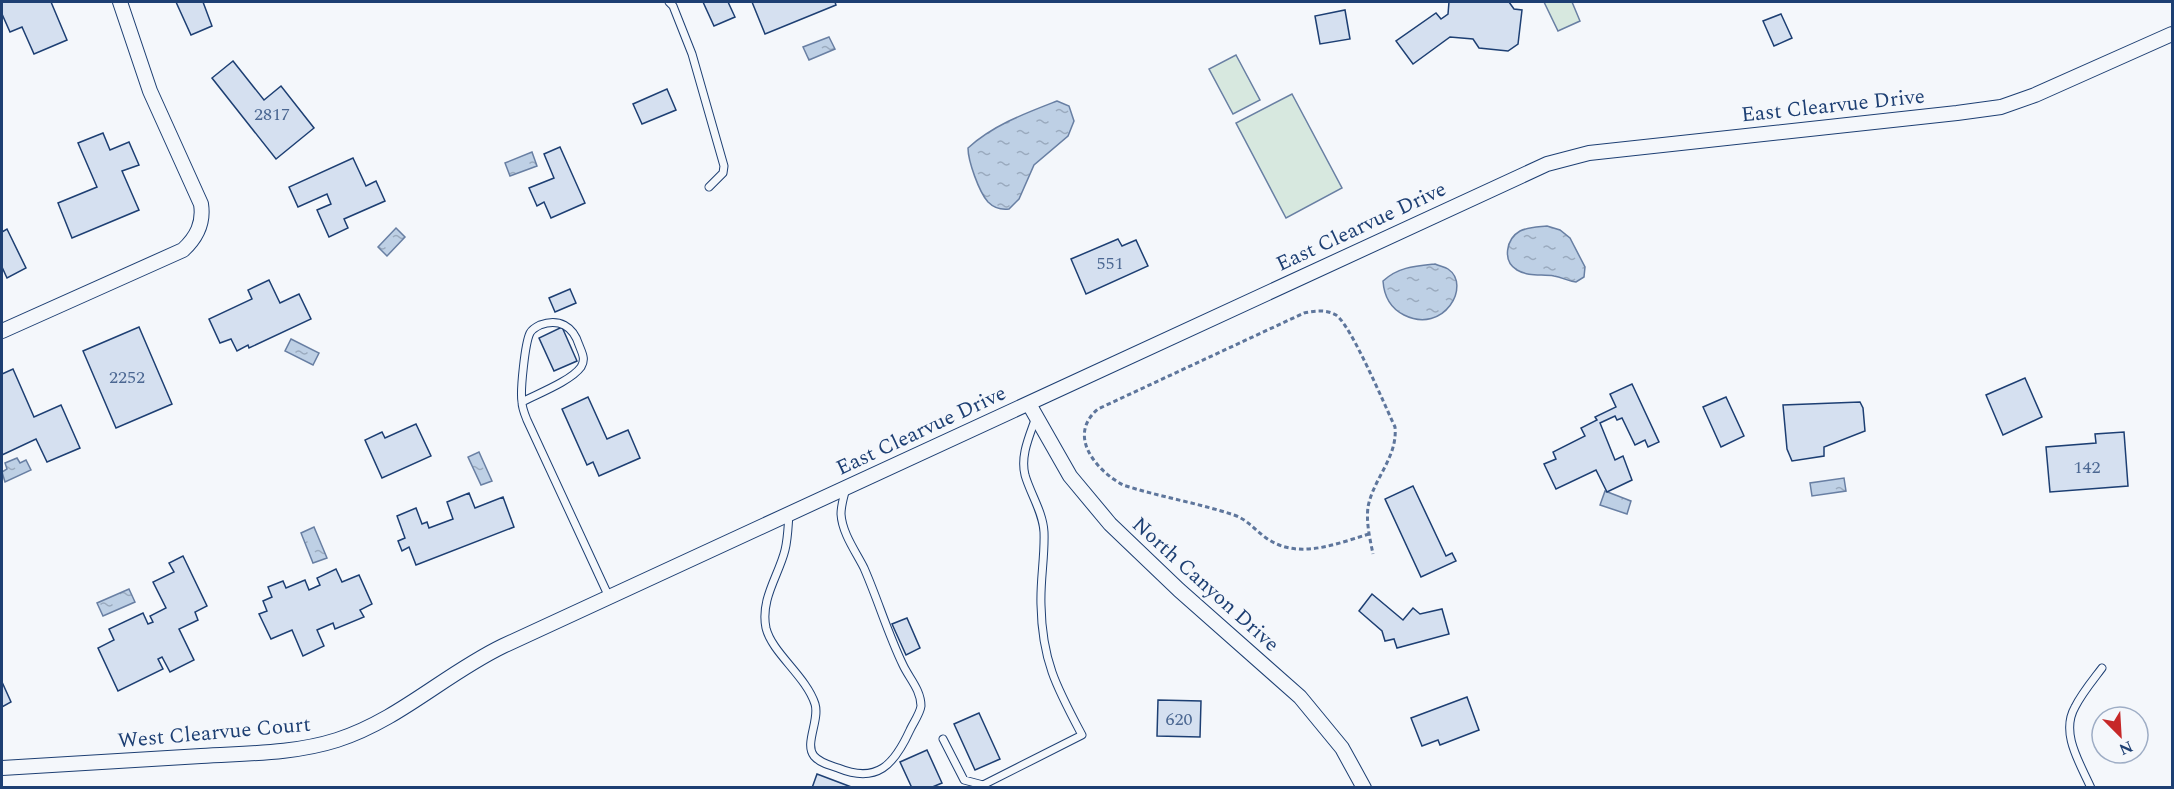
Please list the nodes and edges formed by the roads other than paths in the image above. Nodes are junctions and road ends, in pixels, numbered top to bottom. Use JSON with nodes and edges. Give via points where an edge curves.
{"nodes":[{"id":1,"x":120,"y":2,"type":"edge"},
{"id":2,"x":669,"y":2,"type":"edge"},
{"id":3,"x":2172,"y":34,"type":"edge"},
{"id":4,"x":709,"y":187,"type":"dead end"},
{"id":5,"x":2,"y":331,"type":"edge"},
{"id":6,"x":522,"y":402,"type":"junction"},
{"id":7,"x":1029,"y":404,"type":"junction"},
{"id":8,"x":1036,"y":417,"type":"junction"},
{"id":9,"x":846,"y":488,"type":"junction"},
{"id":10,"x":789,"y":514,"type":"junction"},
{"id":11,"x":609,"y":597,"type":"junction"},
{"id":12,"x":2103,"y":668,"type":"dead end"},
{"id":13,"x":943,"y":740,"type":"dead end"},
{"id":14,"x":2,"y":768,"type":"edge"},
{"id":15,"x":1365,"y":788,"type":"edge"},
{"id":16,"x":2091,"y":788,"type":"edge"}],
"edges":[{"from":1,"to":5,"type":"street","via":[[150,91],[203,216],[194,240],[183,250]]},
{"from":2,"to":4,"type":"lane","via":[[692,54],[724,166],[723,173]]},
{"from":3,"to":7,"type":"street","name":"East Clearvue Drive","via":[[2035,95],[2001,106],[1600,152],[1546,164]]},
{"from":6,"to":6,"type":"lane","via":[[530,332],[546,323],[558,321],[567,325],[578,340],[584,358],[581,366],[573,375]]},
{"from":6,"to":11,"type":"lane"},
{"from":7,"to":8,"type":"street","name":"North Canyon Drive"},
{"from":7,"to":9,"type":"street","name":"East Clearvue Drive"},
{"from":8,"to":13,"type":"lane","via":[[1024,464],[1044,530],[1044,644],[1056,687],[1082,735],[983,785],[964,780]]},
{"from":8,"to":15,"type":"street","name":"North Canyon Drive","via":[[1070,476],[1110,525],[1300,697],[1342,748]]},
{"from":9,"to":10,"type":"street","name":"East Clearvue Drive"},
{"from":9,"to":10,"type":"lane","via":[[841,515],[844,527],[903,665],[920,695],[921,708],[903,746],[892,762],[872,774],[845,771],[818,761],[812,753],[815,704],[766,629],[767,603],[785,552]]},
{"from":10,"to":11,"type":"street","name":"East Clearvue Drive"},
{"from":11,"to":14,"type":"street","name":"West Clearvue Court","via":[[491,652],[402,710],[336,740],[283,751]]},
{"from":12,"to":16,"type":"lane","via":[[2074,708],[2070,727],[2072,745]]}]}
